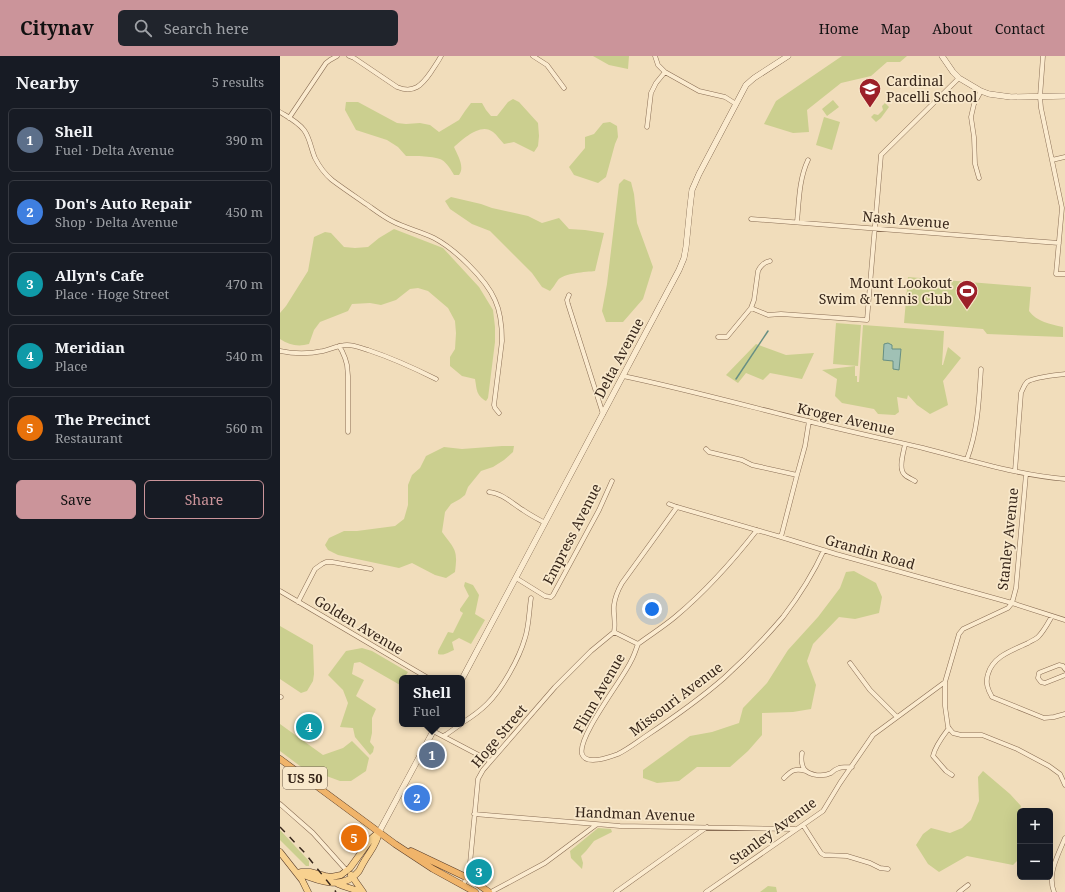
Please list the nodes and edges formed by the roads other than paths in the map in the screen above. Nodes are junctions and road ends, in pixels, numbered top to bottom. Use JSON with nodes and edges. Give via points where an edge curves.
{"nodes":[{"id":1,"x":337,"y":56,"type":"edge"},
{"id":2,"x":349,"y":56,"type":"edge"},
{"id":3,"x":441,"y":56,"type":"edge"},
{"id":4,"x":533,"y":56,"type":"edge"},
{"id":5,"x":655,"y":56,"type":"edge"},
{"id":6,"x":788,"y":56,"type":"edge"},
{"id":7,"x":942,"y":56,"type":"edge"},
{"id":8,"x":1043,"y":56,"type":"edge"},
{"id":9,"x":665,"y":72,"type":"junction"},
{"id":10,"x":959,"y":78,"type":"junction"},
{"id":11,"x":564,"y":88,"type":"dead end"},
{"id":12,"x":981,"y":91,"type":"junction"},
{"id":13,"x":1040,"y":96,"type":"junction"},
{"id":14,"x":1065,"y":96,"type":"edge"},
{"id":15,"x":736,"y":104,"type":"junction"},
{"id":16,"x":280,"y":112,"type":"edge"},
{"id":17,"x":289,"y":118,"type":"junction"},
{"id":18,"x":647,"y":126,"type":"dead end"},
{"id":19,"x":1065,"y":157,"type":"edge"},
{"id":20,"x":808,"y":160,"type":"dead end"},
{"id":21,"x":1052,"y":160,"type":"junction"},
{"id":22,"x":979,"y":178,"type":"dead end"},
{"id":23,"x":751,"y":219,"type":"dead end"},
{"id":24,"x":797,"y":222,"type":"junction"},
{"id":25,"x":874,"y":228,"type":"junction"},
{"id":26,"x":1059,"y":243,"type":"junction"},
{"id":27,"x":770,"y":261,"type":"dead end"},
{"id":28,"x":1065,"y":274,"type":"edge"},
{"id":29,"x":569,"y":295,"type":"dead end"},
{"id":30,"x":751,"y":308,"type":"junction"},
{"id":31,"x":718,"y":337,"type":"dead end"},
{"id":32,"x":338,"y":346,"type":"junction"},
{"id":33,"x":280,"y":351,"type":"edge"},
{"id":34,"x":981,"y":369,"type":"dead end"},
{"id":35,"x":1065,"y":374,"type":"edge"},
{"id":36,"x":623,"y":376,"type":"junction"},
{"id":37,"x":436,"y":379,"type":"dead end"},
{"id":38,"x":499,"y":413,"type":"dead end"},
{"id":39,"x":603,"y":414,"type":"junction"},
{"id":40,"x":809,"y":422,"type":"junction"},
{"id":41,"x":348,"y":432,"type":"dead end"},
{"id":42,"x":905,"y":444,"type":"junction"},
{"id":43,"x":706,"y":449,"type":"dead end"},
{"id":44,"x":967,"y":459,"type":"junction"},
{"id":45,"x":1016,"y":471,"type":"junction"},
{"id":46,"x":1026,"y":474,"type":"junction"},
{"id":47,"x":797,"y":475,"type":"junction"},
{"id":48,"x":1065,"y":479,"type":"edge"},
{"id":49,"x":612,"y":481,"type":"dead end"},
{"id":50,"x":915,"y":481,"type":"dead end"},
{"id":51,"x":489,"y":492,"type":"dead end"},
{"id":52,"x":670,"y":504,"type":"dead end"},
{"id":53,"x":677,"y":507,"type":"junction"},
{"id":54,"x":545,"y":523,"type":"junction"},
{"id":55,"x":757,"y":530,"type":"junction"},
{"id":56,"x":781,"y":537,"type":"junction"},
{"id":57,"x":824,"y":550,"type":"junction"},
{"id":58,"x":370,"y":569,"type":"dead end"},
{"id":59,"x":516,"y":578,"type":"junction"},
{"id":60,"x":280,"y":591,"type":"edge"},
{"id":61,"x":531,"y":598,"type":"dead end"},
{"id":62,"x":298,"y":602,"type":"junction"},
{"id":63,"x":1012,"y":603,"type":"junction"},
{"id":64,"x":1052,"y":616,"type":"junction"},
{"id":65,"x":1065,"y":620,"type":"edge"},
{"id":66,"x":614,"y":632,"type":"junction"},
{"id":67,"x":638,"y":644,"type":"junction"},
{"id":68,"x":850,"y":663,"type":"dead end"},
{"id":69,"x":1065,"y":669,"type":"edge"},
{"id":70,"x":423,"y":675,"type":"edge"},
{"id":71,"x":464,"y":675,"type":"edge"},
{"id":72,"x":1065,"y":676,"type":"edge"},
{"id":73,"x":945,"y":682,"type":"junction"},
{"id":74,"x":1065,"y":714,"type":"edge"},
{"id":75,"x":897,"y":717,"type":"junction"},
{"id":76,"x":465,"y":721,"type":"edge"},
{"id":77,"x":435,"y":727,"type":"edge"},
{"id":78,"x":457,"y":727,"type":"edge"},
{"id":79,"x":949,"y":728,"type":"junction"},
{"id":80,"x":433,"y":731,"type":"junction"},
{"id":81,"x":443,"y":736,"type":"junction"},
{"id":82,"x":582,"y":753,"type":"joint"},
{"id":83,"x":802,"y":754,"type":"dead end"},
{"id":84,"x":280,"y":759,"type":"edge"},
{"id":85,"x":490,"y":762,"type":"junction"},
{"id":86,"x":852,"y":767,"type":"junction"},
{"id":87,"x":806,"y":771,"type":"junction"},
{"id":88,"x":952,"y":776,"type":"dead end"},
{"id":89,"x":784,"y":778,"type":"dead end"},
{"id":90,"x":1065,"y":785,"type":"edge"},
{"id":91,"x":280,"y":804,"type":"edge"},
{"id":92,"x":474,"y":814,"type":"junction"},
{"id":93,"x":596,"y":825,"type":"junction"},
{"id":94,"x":803,"y":825,"type":"junction"},
{"id":95,"x":707,"y":827,"type":"junction"},
{"id":96,"x":796,"y":830,"type":"junction"},
{"id":97,"x":379,"y":832,"type":"junction"},
{"id":98,"x":1065,"y":838,"type":"edge"},
{"id":99,"x":395,"y":844,"type":"junction"},
{"id":100,"x":280,"y":852,"type":"edge"},
{"id":101,"x":426,"y":864,"type":"junction"},
{"id":102,"x":888,"y":869,"type":"dead end"},
{"id":103,"x":347,"y":871,"type":"junction"},
{"id":104,"x":296,"y":872,"type":"junction"},
{"id":105,"x":352,"y":877,"type":"junction"},
{"id":106,"x":468,"y":878,"type":"junction"},
{"id":107,"x":338,"y":884,"type":"junction"},
{"id":108,"x":463,"y":885,"type":"junction"},
{"id":109,"x":968,"y":885,"type":"dead end"},
{"id":110,"x":308,"y":892,"type":"edge"},
{"id":111,"x":362,"y":892,"type":"edge"},
{"id":112,"x":475,"y":892,"type":"edge"},
{"id":113,"x":490,"y":892,"type":"edge"},
{"id":114,"x":616,"y":892,"type":"edge"},
{"id":115,"x":706,"y":892,"type":"edge"},
{"id":116,"x":959,"y":892,"type":"edge"},
{"id":117,"x":1054,"y":892,"type":"edge"}],
"edges":[{"from":1,"to":17,"type":"street","via":[[326,63]]},
{"from":2,"to":3,"type":"street","via":[[397,87],[405,89],[414,89],[421,85]]},
{"from":4,"to":11,"type":"street","via":[[547,65]]},
{"from":5,"to":9,"type":"street","via":[[658,65]]},
{"from":6,"to":15,"type":"main road","name":"Delta Avenue","via":[[746,85]]},
{"from":7,"to":10,"type":"main road"},
{"from":8,"to":13,"type":"street"},
{"from":9,"to":15,"type":"street","via":[[699,91],[725,97]]},
{"from":9,"to":18,"type":"street","via":[[651,93]]},
{"from":10,"to":12,"type":"main road"},
{"from":10,"to":25,"type":"street","via":[[881,155]]},
{"from":12,"to":13,"type":"main road","via":[[1000,96]]},
{"from":12,"to":22,"type":"street","via":[[971,117],[975,164]]},
{"from":13,"to":14,"type":"main road"},
{"from":13,"to":21,"type":"street"},
{"from":15,"to":36,"type":"main road","name":"Delta Avenue","via":[[692,190],[684,258]]},
{"from":16,"to":17,"type":"street"},
{"from":17,"to":38,"type":"street","via":[[304,130],[319,166],[331,179],[390,220],[427,234],[445,245],[477,274],[491,292],[499,311],[502,331],[494,405]]},
{"from":19,"to":21,"type":"street"},
{"from":20,"to":24,"type":"street","via":[[802,174]]},
{"from":21,"to":26,"type":"street","via":[[1062,208]]},
{"from":23,"to":24,"type":"street","name":"Nash Avenue"},
{"from":24,"to":25,"type":"street","name":"Nash Avenue"},
{"from":25,"to":26,"type":"street","name":"Nash Avenue"},
{"from":25,"to":30,"type":"street","via":[[867,320],[768,315]]},
{"from":26,"to":28,"type":"street","via":[[1056,274]]},
{"from":27,"to":30,"type":"street","via":[[759,268]]},
{"from":29,"to":39,"type":"street","via":[[568,304]]},
{"from":30,"to":31,"type":"street","via":[[727,337]]},
{"from":32,"to":33,"type":"street","via":[[314,353]]},
{"from":32,"to":37,"type":"street","via":[[354,346],[387,356]]},
{"from":32,"to":41,"type":"street","via":[[347,365]]},
{"from":34,"to":44,"type":"street","via":[[977,420]]},
{"from":35,"to":45,"type":"street","via":[[1033,379],[1024,386],[1021,393]]},
{"from":36,"to":39,"type":"main road","name":"Delta Avenue"},
{"from":36,"to":40,"type":"street","name":"Kroger Avenue"},
{"from":39,"to":54,"type":"main road","name":"Delta Avenue"},
{"from":40,"to":42,"type":"street","name":"Kroger Avenue"},
{"from":40,"to":47,"type":"street"},
{"from":42,"to":44,"type":"street","name":"Kroger Avenue"},
{"from":42,"to":50,"type":"street","via":[[902,470]]},
{"from":43,"to":47,"type":"street","via":[[752,465]]},
{"from":44,"to":45,"type":"street","name":"Kroger Avenue"},
{"from":45,"to":46,"type":"street","name":"Kroger Avenue"},
{"from":46,"to":48,"type":"street","name":"Kroger Avenue"},
{"from":46,"to":63,"type":"street","name":"Stanley Avenue","via":[[1016,588]]},
{"from":47,"to":56,"type":"street"},
{"from":49,"to":59,"type":"street","name":"Empress Avenue","via":[[555,593],[550,597],[545,596]]},
{"from":51,"to":54,"type":"street","via":[[504,497]]},
{"from":52,"to":53,"type":"street","name":"Grandin Road"},
{"from":53,"to":55,"type":"street","name":"Grandin Road"},
{"from":53,"to":66,"type":"street","via":[[622,583],[615,597]]},
{"from":54,"to":59,"type":"main road","name":"Delta Avenue"},
{"from":55,"to":56,"type":"street","name":"Grandin Road"},
{"from":55,"to":67,"type":"street","via":[[708,588],[674,618]]},
{"from":56,"to":57,"type":"street","name":"Grandin Road"},
{"from":57,"to":63,"type":"street","name":"Grandin Road"},
{"from":57,"to":82,"type":"street","name":"Missouri Avenue","via":[[804,586],[782,617],[743,660],[710,690],[676,716],[619,753],[594,760],[589,760]]},
{"from":58,"to":62,"type":"street","via":[[326,562],[315,569]]},
{"from":59,"to":71,"type":"main road","name":"Delta Avenue"},
{"from":60,"to":62,"type":"street","name":"Golden Avenue"},
{"from":61,"to":76,"type":"street","name":"Empress Avenue","via":[[526,637],[514,666],[486,705]]},
{"from":62,"to":70,"type":"street","name":"Golden Avenue"},
{"from":63,"to":64,"type":"street","name":"Grandin Road"},
{"from":63,"to":73,"type":"street","name":"Stanley Avenue","via":[[1008,608],[959,634]]},
{"from":64,"to":65,"type":"street","name":"Grandin Road"},
{"from":64,"to":74,"type":"street","via":[[1038,638],[992,663],[986,684],[992,697],[1044,718]]},
{"from":66,"to":67,"type":"street"},
{"from":66,"to":85,"type":"street","name":"Hoge Street","via":[[555,687]]},
{"from":67,"to":82,"type":"street","name":"Flinn Avenue","via":[[631,661],[586,736]]},
{"from":68,"to":75,"type":"street","via":[[870,690]]},
{"from":69,"to":72,"type":"street","via":[[1059,665],[1041,672],[1038,678],[1046,683]]},
{"from":73,"to":75,"type":"street","name":"Stanley Avenue"},
{"from":73,"to":79,"type":"street","via":[[944,706]]},
{"from":75,"to":86,"type":"street","name":"Stanley Avenue","via":[[873,735]]},
{"from":77,"to":80,"type":"main road"},
{"from":78,"to":81,"type":"street","name":"Empress Avenue"},
{"from":79,"to":88,"type":"street","via":[[933,756]]},
{"from":79,"to":90,"type":"street","via":[[953,733],[982,735],[1017,749],[1060,774]]},
{"from":80,"to":81,"type":"street"},
{"from":80,"to":97,"type":"main road"},
{"from":81,"to":85,"type":"street"},
{"from":83,"to":87,"type":"street","via":[[801,761]]},
{"from":84,"to":97,"type":"highway","number":"US 50"},
{"from":85,"to":92,"type":"street","name":"Hoge Street","via":[[478,779]]},
{"from":86,"to":87,"type":"street","via":[[843,767],[820,776]]},
{"from":86,"to":94,"type":"street","name":"Stanley Avenue","via":[[823,811]]},
{"from":87,"to":89,"type":"street","via":[[795,770]]},
{"from":91,"to":103,"type":"street","via":[[313,832]]},
{"from":92,"to":93,"type":"street","name":"Handman Avenue"},
{"from":92,"to":106,"type":"street","name":"Hoge Street"},
{"from":93,"to":95,"type":"street","name":"Handman Avenue"},
{"from":93,"to":113,"type":"street","via":[[545,863]]},
{"from":94,"to":96,"type":"street","name":"Stanley Avenue"},
{"from":94,"to":102,"type":"street","via":[[824,855],[847,856]]},
{"from":95,"to":96,"type":"street","name":"Handman Avenue"},
{"from":95,"to":114,"type":"street"},
{"from":96,"to":115,"type":"street","name":"Stanley Avenue"},
{"from":97,"to":99,"type":"highway","number":"US 50"},
{"from":97,"to":103,"type":"main road"},
{"from":97,"to":105,"type":"main road","via":[[377,841]]},
{"from":98,"to":117,"type":"street","via":[[1052,876]]},
{"from":99,"to":101,"type":"highway","number":"US 50"},
{"from":99,"to":106,"type":"highway","number":"US 50"},
{"from":100,"to":104,"type":"main road"},
{"from":101,"to":106,"type":"highway","via":[[445,869],[464,879]]},
{"from":101,"to":108,"type":"highway","number":"US 50"},
{"from":103,"to":104,"type":"main road","via":[[341,875],[331,876]]},
{"from":103,"to":105,"type":"main road"},
{"from":104,"to":107,"type":"main road"},
{"from":104,"to":110,"type":"main road"},
{"from":105,"to":107,"type":"main road"},
{"from":105,"to":111,"type":"main road"},
{"from":106,"to":108,"type":"street","name":"Hoge Street"},
{"from":106,"to":113,"type":"highway","number":"US 50"},
{"from":107,"to":111,"type":"main road"},
{"from":108,"to":112,"type":"highway","number":"US 50"},
{"from":109,"to":116,"type":"street"}]}
